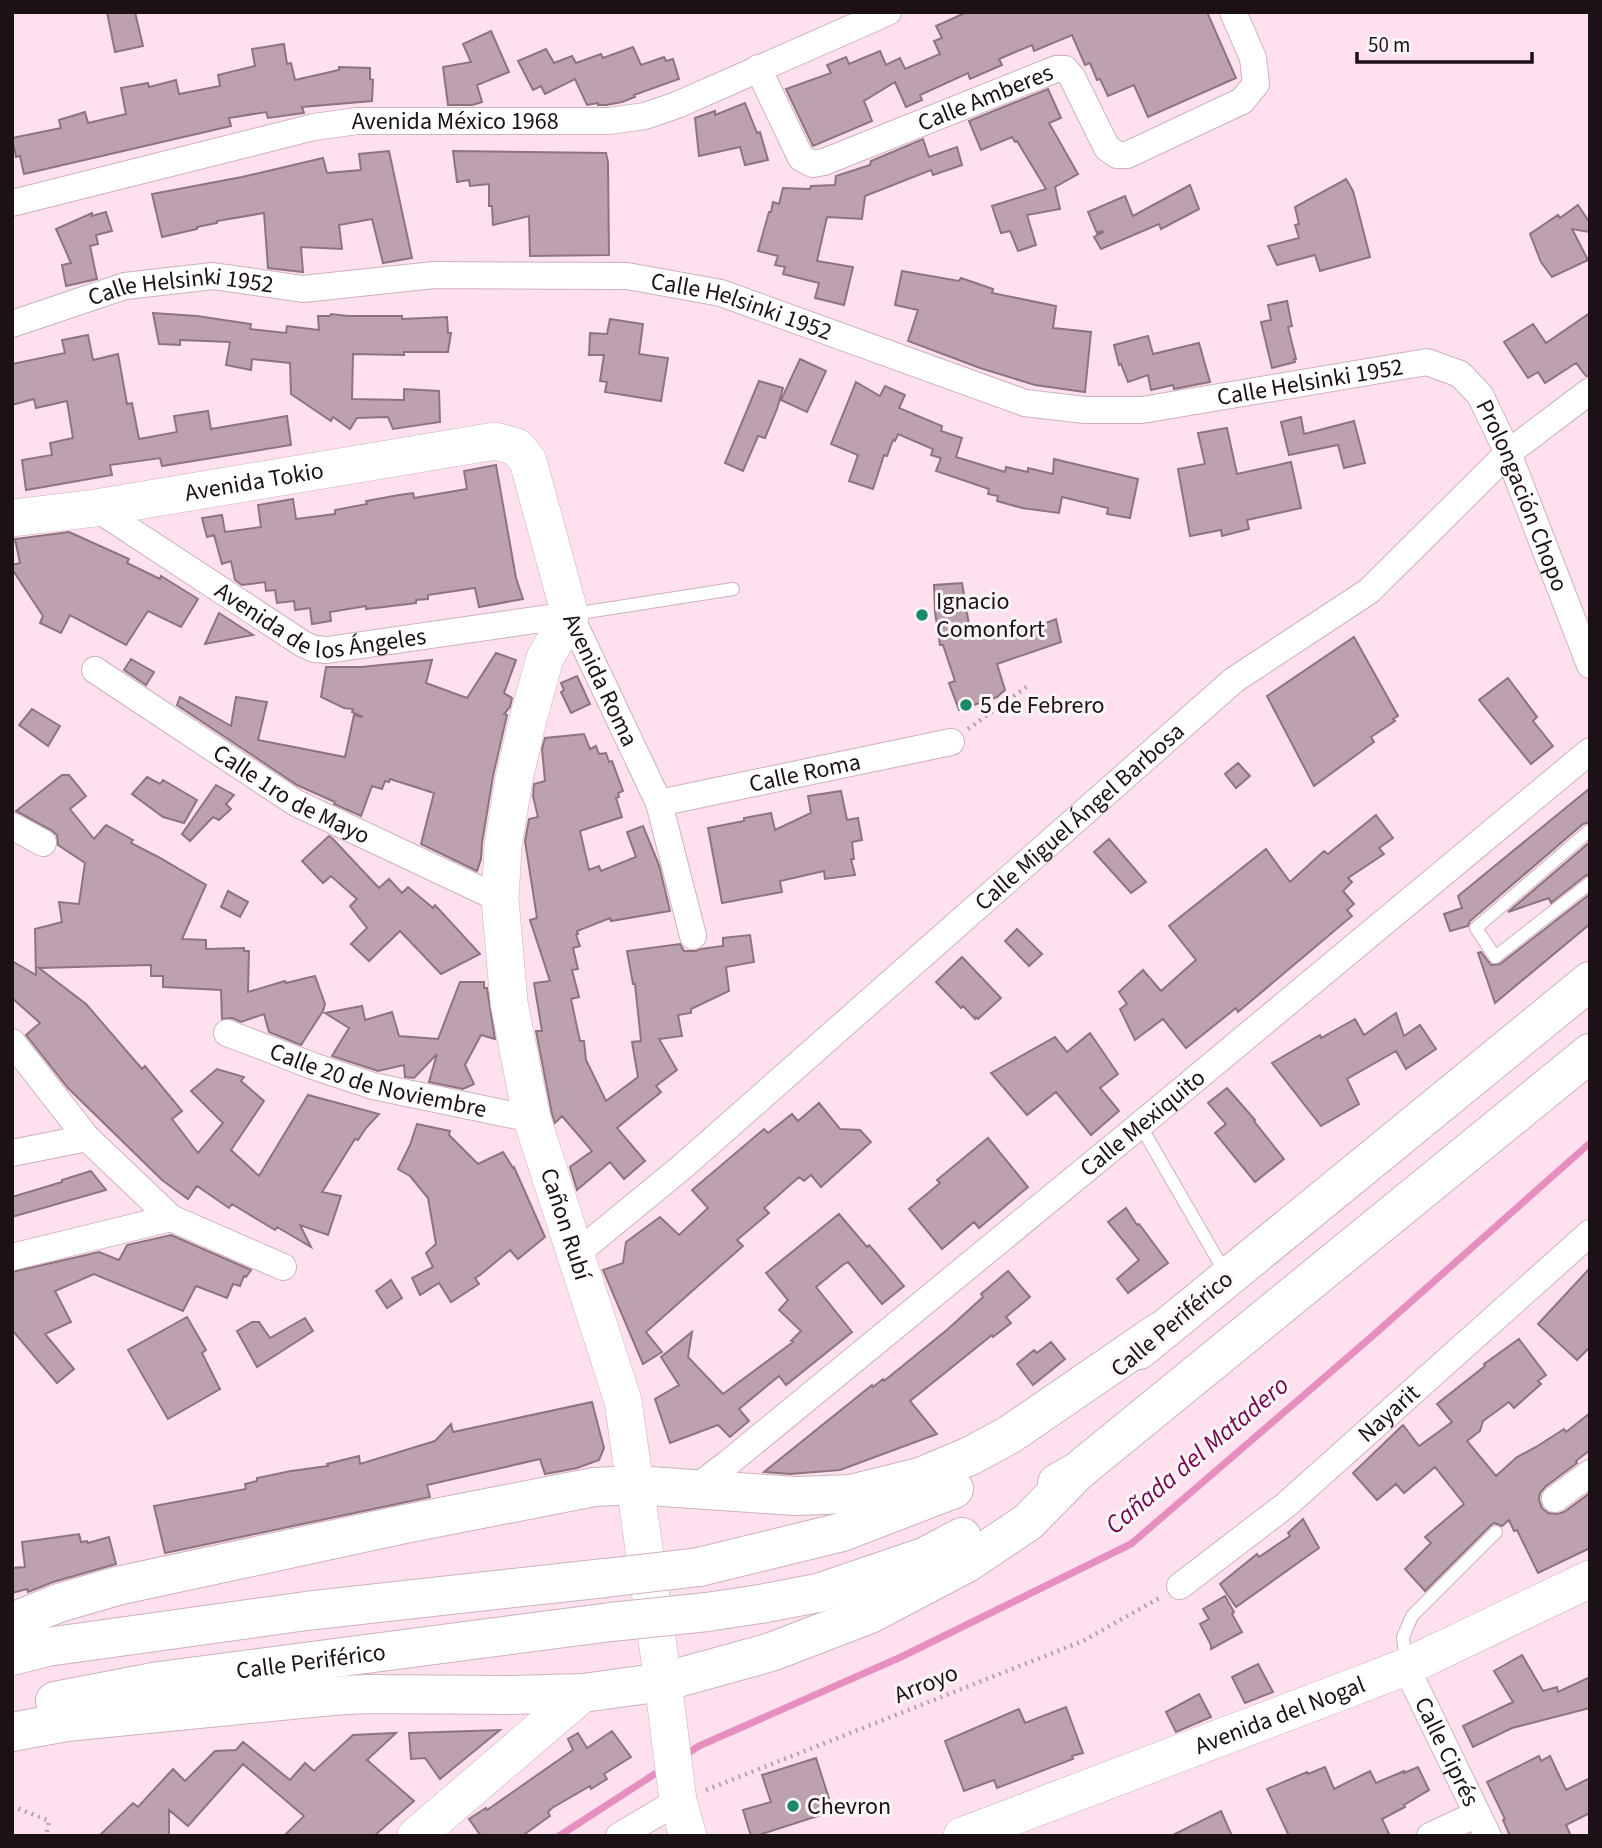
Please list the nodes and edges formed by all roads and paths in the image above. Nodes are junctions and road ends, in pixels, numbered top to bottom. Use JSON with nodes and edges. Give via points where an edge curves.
{"nodes":[{"id":1,"x":888,"y":12,"type":"edge"},
{"id":2,"x":1233,"y":12,"type":"edge"},
{"id":3,"x":758,"y":68,"type":"junction"},
{"id":4,"x":12,"y":203,"type":"edge"},
{"id":5,"x":12,"y":324,"type":"edge"},
{"id":6,"x":1460,"y":374,"type":"joint"},
{"id":7,"x":1590,"y":391,"type":"edge"},
{"id":8,"x":495,"y":441,"type":"joint"},
{"id":9,"x":1508,"y":453,"type":"junction"},
{"id":10,"x":96,"y":508,"type":"junction"},
{"id":11,"x":12,"y":518,"type":"edge"},
{"id":12,"x":733,"y":589,"type":"dead end"},
{"id":13,"x":570,"y":615,"type":"junction"},
{"id":14,"x":1590,"y":665,"type":"edge"},
{"id":15,"x":95,"y":670,"type":"dead end"},
{"id":16,"x":1029,"y":685,"type":"dead end"},
{"id":17,"x":951,"y":742,"type":"joint"},
{"id":18,"x":1590,"y":751,"type":"edge"},
{"id":19,"x":659,"y":803,"type":"junction"},
{"id":20,"x":12,"y":826,"type":"edge"},
{"id":21,"x":1590,"y":832,"type":"edge"},
{"id":22,"x":43,"y":843,"type":"dead end"},
{"id":23,"x":1590,"y":883,"type":"edge"},
{"id":24,"x":500,"y":899,"type":"junction"},
{"id":25,"x":694,"y":936,"type":"dead end"},
{"id":26,"x":1590,"y":981,"type":"edge"},
{"id":27,"x":227,"y":1033,"type":"dead end"},
{"id":28,"x":12,"y":1042,"type":"edge"},
{"id":29,"x":1590,"y":1053,"type":"edge"},
{"id":30,"x":532,"y":1119,"type":"junction"},
{"id":31,"x":1140,"y":1125,"type":"junction"},
{"id":32,"x":87,"y":1138,"type":"junction"},
{"id":33,"x":12,"y":1153,"type":"edge"},
{"id":34,"x":171,"y":1218,"type":"junction"},
{"id":35,"x":1590,"y":1233,"type":"edge"},
{"id":36,"x":576,"y":1254,"type":"junction"},
{"id":37,"x":12,"y":1257,"type":"edge"},
{"id":38,"x":283,"y":1268,"type":"dead end"},
{"id":39,"x":1227,"y":1278,"type":"junction"},
{"id":40,"x":1159,"y":1332,"type":"junction"},
{"id":41,"x":1078,"y":1471,"type":"junction"},
{"id":42,"x":1590,"y":1474,"type":"edge"},
{"id":43,"x":634,"y":1485,"type":"junction"},
{"id":44,"x":694,"y":1489,"type":"junction"},
{"id":45,"x":1555,"y":1499,"type":"dead end"},
{"id":46,"x":1496,"y":1532,"type":"dead end"},
{"id":47,"x":1590,"y":1579,"type":"edge"},
{"id":48,"x":1181,"y":1586,"type":"joint"},
{"id":49,"x":12,"y":1622,"type":"edge"},
{"id":50,"x":12,"y":1656,"type":"edge"},
{"id":51,"x":1406,"y":1667,"type":"junction"},
{"id":52,"x":583,"y":1693,"type":"junction"},
{"id":53,"x":665,"y":1696,"type":"junction"},
{"id":54,"x":12,"y":1712,"type":"edge"},
{"id":55,"x":12,"y":1732,"type":"edge"},
{"id":56,"x":676,"y":1791,"type":"junction"},
{"id":57,"x":12,"y":1806,"type":"edge"},
{"id":58,"x":1483,"y":1825,"type":"edge"},
{"id":59,"x":46,"y":1836,"type":"edge"},
{"id":60,"x":416,"y":1836,"type":"edge"},
{"id":61,"x":619,"y":1836,"type":"edge"},
{"id":62,"x":688,"y":1836,"type":"edge"},
{"id":63,"x":962,"y":1836,"type":"edge"},
{"id":64,"x":1430,"y":1836,"type":"edge"}],
"edges":[{"from":1,"to":3,"type":"street","name":"Avenida México 1968"},
{"from":2,"to":3,"type":"street","name":"Calle Amberes","via":[[1253,58],[1256,84],[1242,101],[1127,155],[1107,148],[1072,77],[1065,69],[1056,69],[813,164],[801,158]]},
{"from":3,"to":4,"type":"street","name":"Avenida México 1968","via":[[645,116],[609,121],[357,121],[314,127]]},
{"from":5,"to":6,"type":"street","name":"Calle Helsinki 1952","via":[[125,286],[213,276],[303,289],[434,275],[626,276],[721,293],[1025,403],[1142,410],[1427,362]]},
{"from":6,"to":9,"type":"street","name":"Prolongación Chopo","via":[[1480,395]]},
{"from":7,"to":9,"type":"street","name":"Calle Miguel Ángel Barbosa"},
{"from":8,"to":10,"type":"street","name":"Avenida Tokio"},
{"from":8,"to":13,"type":"street","name":"Avenida Roma","via":[[517,447],[528,461]]},
{"from":9,"to":14,"type":"street","name":"Prolongación Chopo"},
{"from":9,"to":36,"type":"street","name":"Calle Miguel Ángel Barbosa","via":[[1369,592],[1234,680],[682,1167]]},
{"from":10,"to":11,"type":"street","name":"Avenida Tokio"},
{"from":10,"to":13,"type":"street","name":"Avenida de los Ángeles","via":[[314,649]]},
{"from":12,"to":13,"type":"lane"},
{"from":13,"to":19,"type":"street","name":"Avenida Roma"},
{"from":13,"to":24,"type":"street","name":"Cañon Rubí","via":[[545,659],[528,719],[503,846]]},
{"from":15,"to":24,"type":"street","name":"Calle 1ro de Mayo","via":[[296,803]]},
{"from":16,"to":17,"type":"path"},
{"from":17,"to":19,"type":"street","name":"Calle Roma"},
{"from":18,"to":31,"type":"street","name":"Calle Mexiquito"},
{"from":19,"to":25,"type":"street","name":"Avenida Roma"},
{"from":20,"to":22,"type":"street"},
{"from":21,"to":23,"type":"lane","via":[[1476,928],[1496,957]]},
{"from":24,"to":30,"type":"street","name":"Cañon Rubí","via":[[509,1003]]},
{"from":26,"to":39,"type":"highway","name":"Calle Periférico"},
{"from":27,"to":30,"type":"street","name":"Calle 20 de Noviembre","via":[[373,1086]]},
{"from":28,"to":32,"type":"street"},
{"from":29,"to":41,"type":"highway"},
{"from":30,"to":36,"type":"street","name":"Cañon Rubí"},
{"from":31,"to":39,"type":"lane"},
{"from":31,"to":44,"type":"street","name":"Calle Mexiquito"},
{"from":32,"to":33,"type":"street"},
{"from":32,"to":34,"type":"street"},
{"from":34,"to":37,"type":"street"},
{"from":34,"to":38,"type":"street"},
{"from":35,"to":48,"type":"street","name":"Nayarit","via":[[1286,1505]]},
{"from":36,"to":43,"type":"street","name":"Cañon Rubí","via":[[623,1401]]},
{"from":39,"to":40,"type":"highway","name":"Calle Periférico"},
{"from":40,"to":44,"type":"highway","via":[[1010,1435],[920,1477],[851,1494],[795,1496]]},
{"from":40,"to":50,"type":"highway","name":"Calle Periférico","bridge":true,"via":[[1013,1453],[961,1487],[842,1532],[699,1567],[306,1611]]},
{"from":41,"to":53,"type":"highway","via":[[1028,1522],[967,1563],[870,1614]]},
{"from":41,"to":54,"type":"highway","name":"Calle Periférico","bridge":true,"via":[[924,1557],[818,1593],[707,1612],[159,1681]]},
{"from":42,"to":45,"type":"street"},
{"from":43,"to":44,"type":"highway"},
{"from":43,"to":49,"type":"highway","via":[[544,1496],[117,1586]]},
{"from":43,"to":53,"type":"street","name":"Cañon Rubí"},
{"from":46,"to":51,"type":"lane","via":[[1412,1616],[1404,1637]]},
{"from":47,"to":51,"type":"street","name":"Avenida del Nogal"},
{"from":48,"to":56,"type":"path","name":"Arroyo","via":[[1083,1641]]},
{"from":51,"to":58,"type":"street","name":"Calle Ciprés"},
{"from":51,"to":63,"type":"street","name":"Avenida del Nogal"},
{"from":52,"to":53,"type":"highway"},
{"from":52,"to":55,"type":"highway","via":[[332,1696],[66,1722]]},
{"from":52,"to":60,"type":"street"},
{"from":53,"to":56,"type":"street","name":"Cañon Rubí"},
{"from":56,"to":61,"type":"street"},
{"from":56,"to":62,"type":"street","name":"Cañon Rubí"},
{"from":57,"to":59,"type":"path","via":[[49,1821]]},
{"from":58,"to":64,"type":"street"}]}
